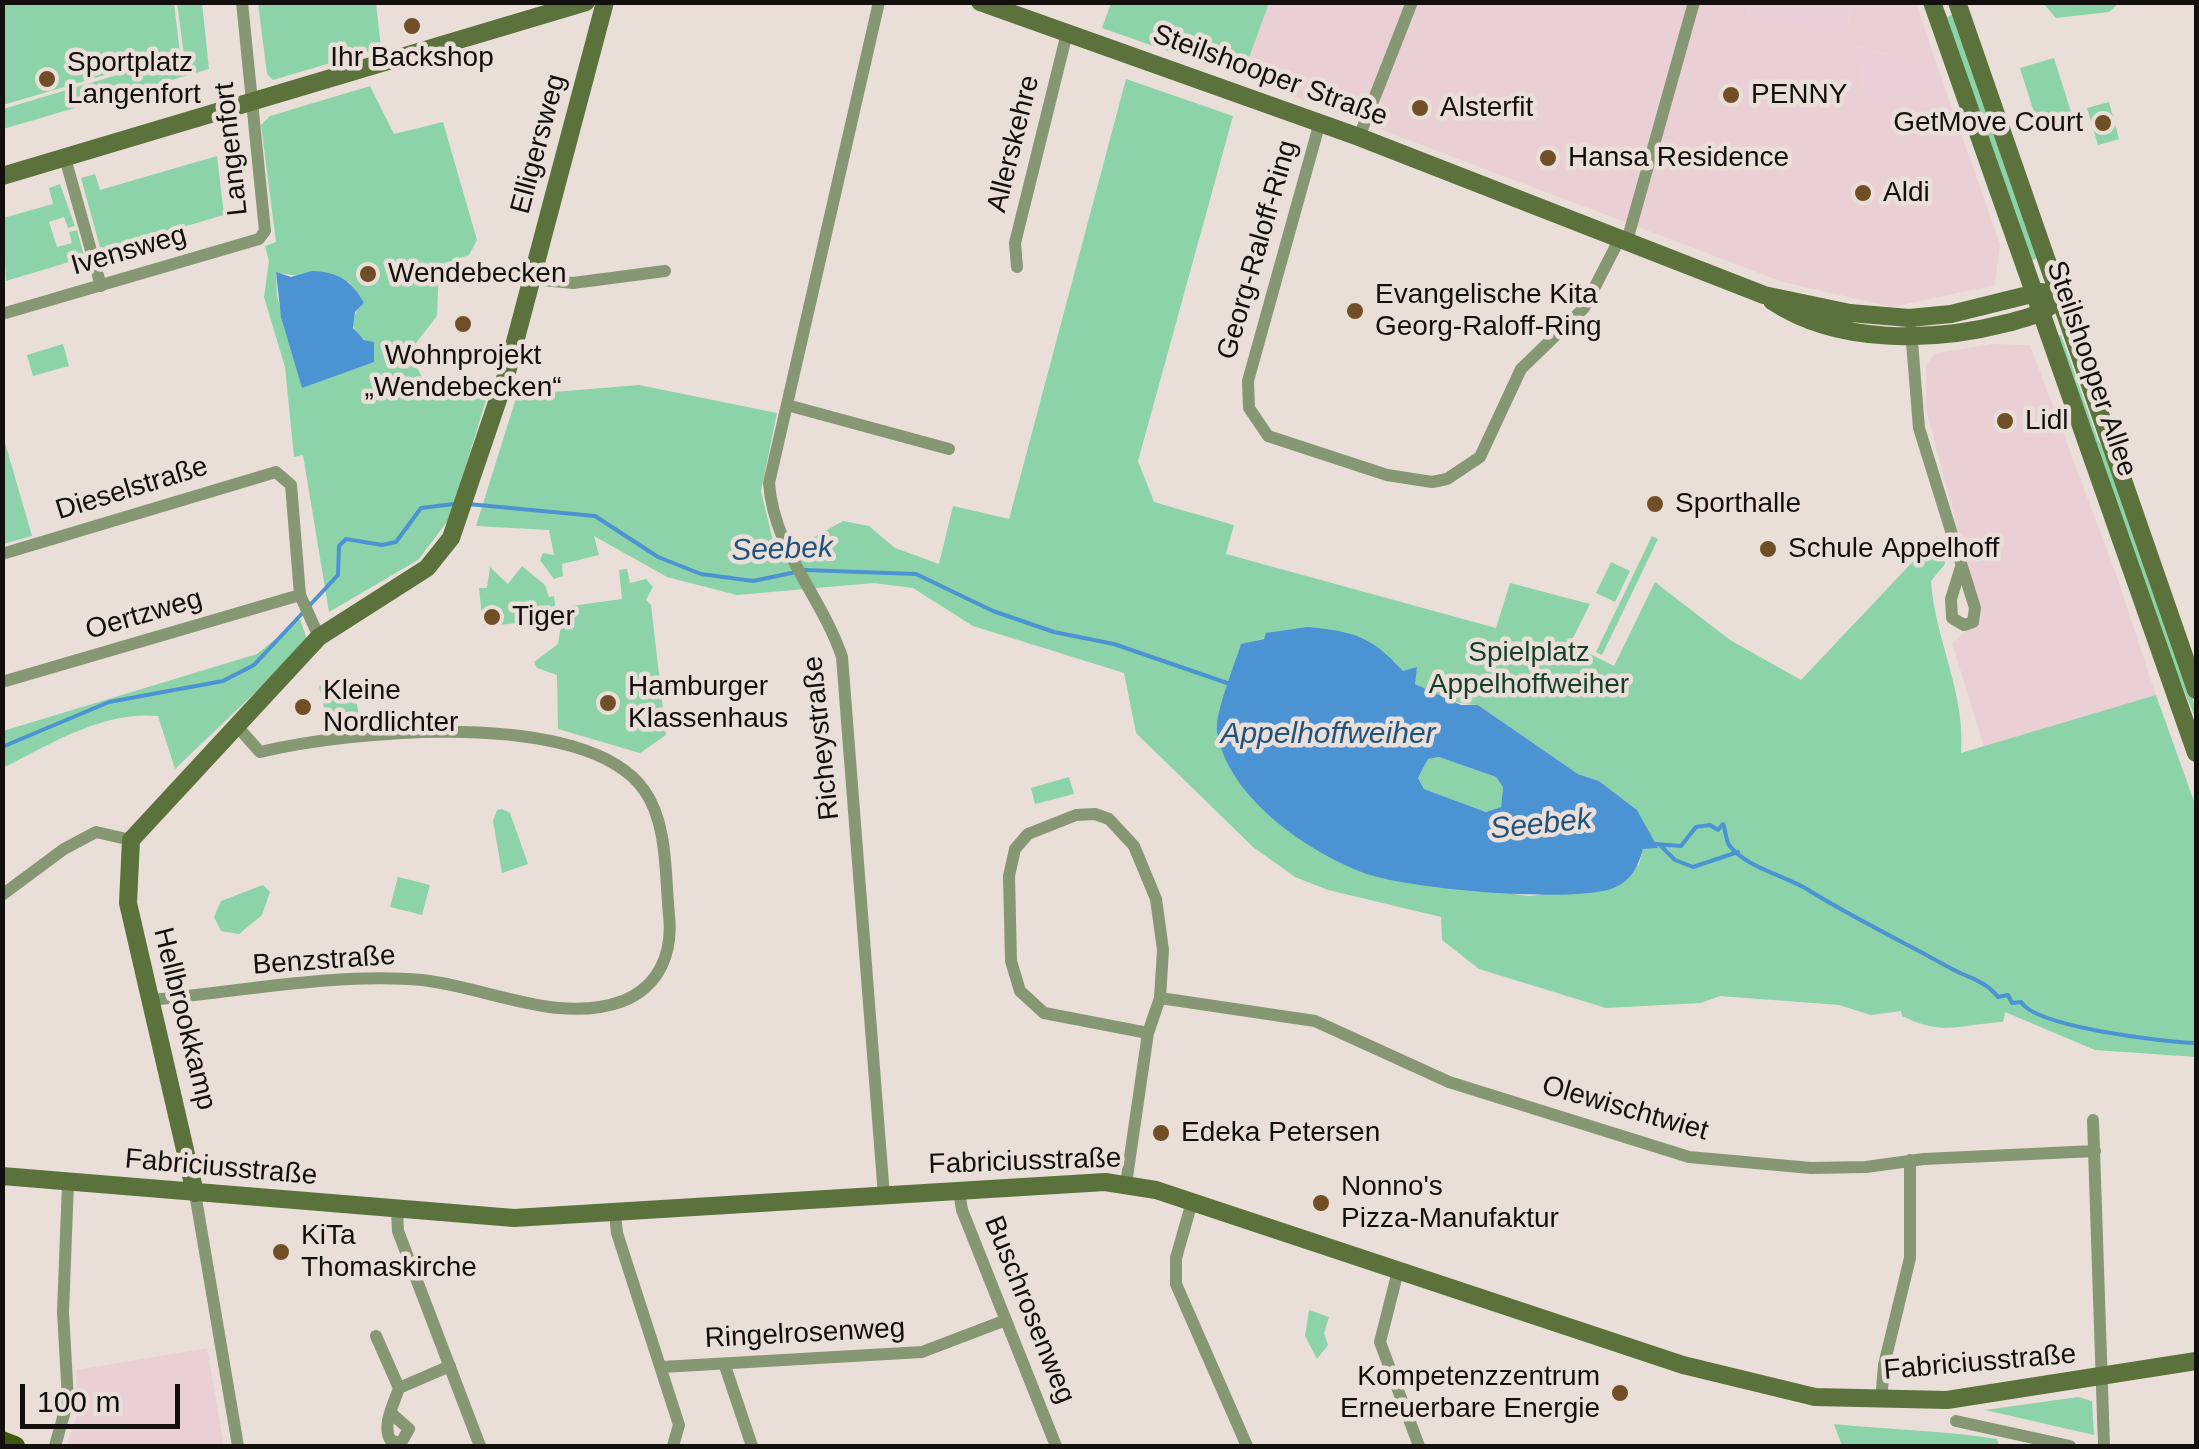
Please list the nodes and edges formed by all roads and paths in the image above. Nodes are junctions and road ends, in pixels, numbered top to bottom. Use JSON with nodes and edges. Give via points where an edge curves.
{"nodes":[{"id":1,"x":242,"y":2,"type":"edge"},
{"id":2,"x":586,"y":2,"type":"edge"},
{"id":3,"x":605,"y":2,"type":"edge"},
{"id":4,"x":879,"y":2,"type":"edge"},
{"id":5,"x":980,"y":2,"type":"edge"},
{"id":6,"x":1412,"y":2,"type":"edge"},
{"id":7,"x":1694,"y":2,"type":"edge"},
{"id":8,"x":1932,"y":2,"type":"edge"},
{"id":9,"x":1958,"y":2,"type":"edge"},
{"id":10,"x":1067,"y":34,"type":"junction"},
{"id":11,"x":253,"y":102,"type":"junction"},
{"id":12,"x":1320,"y":122,"type":"junction"},
{"id":13,"x":1360,"y":136,"type":"junction"},
{"id":14,"x":64,"y":158,"type":"junction"},
{"id":15,"x":2,"y":176,"type":"edge"},
{"id":16,"x":265,"y":230,"type":"joint"},
{"id":17,"x":1624,"y":240,"type":"junction"},
{"id":18,"x":1017,"y":267,"type":"dead end"},
{"id":19,"x":665,"y":272,"type":"dead end"},
{"id":20,"x":532,"y":278,"type":"junction"},
{"id":21,"x":100,"y":286,"type":"junction"},
{"id":22,"x":2036,"y":293,"type":"junction"},
{"id":23,"x":1764,"y":294,"type":"junction"},
{"id":24,"x":2058,"y":294,"type":"junction"},
{"id":25,"x":2042,"y":312,"type":"junction"},
{"id":26,"x":2,"y":314,"type":"edge"},
{"id":27,"x":1909,"y":318,"type":"junction"},
{"id":28,"x":1912,"y":338,"type":"junction"},
{"id":29,"x":787,"y":405,"type":"junction"},
{"id":30,"x":949,"y":449,"type":"dead end"},
{"id":31,"x":2,"y":554,"type":"edge"},
{"id":32,"x":1962,"y":567,"type":"dead end"},
{"id":33,"x":304,"y":606,"type":"junction"},
{"id":34,"x":319,"y":636,"type":"junction"},
{"id":35,"x":2,"y":682,"type":"edge"},
{"id":36,"x":2196,"y":690,"type":"edge"},
{"id":37,"x":234,"y":724,"type":"junction"},
{"id":38,"x":2196,"y":753,"type":"edge"},
{"id":39,"x":131,"y":840,"type":"junction"},
{"id":40,"x":2,"y":895,"type":"edge"},
{"id":41,"x":1160,"y":998,"type":"junction"},
{"id":42,"x":151,"y":1000,"type":"junction"},
{"id":43,"x":1148,"y":1034,"type":"junction"},
{"id":44,"x":2093,"y":1120,"type":"dead end"},
{"id":45,"x":2094,"y":1151,"type":"junction"},
{"id":46,"x":1910,"y":1160,"type":"junction"},
{"id":47,"x":2,"y":1176,"type":"edge"},
{"id":48,"x":68,"y":1183,"type":"junction"},
{"id":49,"x":1126,"y":1184,"type":"junction"},
{"id":50,"x":959,"y":1191,"type":"junction"},
{"id":51,"x":195,"y":1194,"type":"junction"},
{"id":52,"x":884,"y":1196,"type":"junction"},
{"id":53,"x":1192,"y":1202,"type":"junction"},
{"id":54,"x":397,"y":1212,"type":"junction"},
{"id":55,"x":614,"y":1214,"type":"junction"},
{"id":56,"x":1398,"y":1271,"type":"junction"},
{"id":57,"x":1006,"y":1320,"type":"junction"},
{"id":58,"x":376,"y":1336,"type":"dead end"},
{"id":59,"x":2196,"y":1361,"type":"edge"},
{"id":60,"x":450,"y":1366,"type":"junction"},
{"id":61,"x":725,"y":1366,"type":"junction"},
{"id":62,"x":662,"y":1367,"type":"junction"},
{"id":63,"x":2104,"y":1378,"type":"junction"},
{"id":64,"x":399,"y":1388,"type":"junction"},
{"id":65,"x":1882,"y":1401,"type":"junction"},
{"id":66,"x":391,"y":1413,"type":"dead end"},
{"id":67,"x":1956,"y":1421,"type":"dead end"},
{"id":68,"x":2,"y":1440,"type":"edge"},
{"id":69,"x":16,"y":1446,"type":"edge"},
{"id":70,"x":55,"y":1446,"type":"edge"},
{"id":71,"x":238,"y":1446,"type":"edge"},
{"id":72,"x":480,"y":1446,"type":"edge"},
{"id":73,"x":672,"y":1446,"type":"edge"},
{"id":74,"x":752,"y":1446,"type":"edge"},
{"id":75,"x":1056,"y":1446,"type":"edge"},
{"id":76,"x":1247,"y":1446,"type":"edge"},
{"id":77,"x":1419,"y":1446,"type":"edge"},
{"id":78,"x":2070,"y":1446,"type":"edge"},
{"id":79,"x":2104,"y":1446,"type":"edge"}],
"edges":[{"from":1,"to":11,"type":"street","name":"Langenfort"},
{"from":2,"to":11,"type":"street"},
{"from":3,"to":20,"type":"street","name":"Elligersweg"},
{"from":4,"to":29,"type":"street","name":"Richeystraße"},
{"from":5,"to":10,"type":"street","name":"Steilshooper Straße"},
{"from":6,"to":13,"type":"street"},
{"from":7,"to":17,"type":"street"},
{"from":8,"to":22,"type":"street","name":"Steilshooper Allee"},
{"from":9,"to":24,"type":"street","name":"Steilshooper Allee"},
{"from":10,"to":12,"type":"street","name":"Steilshooper Straße"},
{"from":10,"to":18,"type":"street","name":"Allerskehre","via":[[1015,243]]},
{"from":11,"to":14,"type":"street"},
{"from":11,"to":16,"type":"street","name":"Langenfort"},
{"from":12,"to":13,"type":"street","name":"Steilshooper Straße"},
{"from":12,"to":17,"type":"street","name":"Georg-Raloff-Ring","via":[[1248,381],[1252,415],[1277,440],[1411,480],[1439,482],[1463,472],[1480,457],[1521,369],[1584,308]]},
{"from":13,"to":17,"type":"street","name":"Steilshooper Straße"},
{"from":14,"to":15,"type":"street"},
{"from":14,"to":21,"type":"street"},
{"from":16,"to":21,"type":"street","name":"Ivensweg","via":[[259,240]]},
{"from":17,"to":23,"type":"street","name":"Steilshooper Straße"},
{"from":19,"to":20,"type":"street","via":[[573,283]]},
{"from":20,"to":34,"type":"street","name":"Elligersweg","via":[[459,522],[426,568]]},
{"from":21,"to":26,"type":"street","name":"Ivensweg"},
{"from":22,"to":24,"type":"street","name":"Steilshooper Straße"},
{"from":22,"to":25,"type":"street","name":"Steilshooper Allee"},
{"from":22,"to":27,"type":"street","name":"Steilshooper Straße"},
{"from":23,"to":27,"type":"street","name":"Steilshooper Straße"},
{"from":23,"to":28,"type":"street","name":"Steilshooper Straße","via":[[1814,320]]},
{"from":24,"to":25,"type":"street"},
{"from":24,"to":36,"type":"street","name":"Steilshooper Allee"},
{"from":25,"to":28,"type":"street","name":"Steilshooper Straße"},
{"from":25,"to":38,"type":"street","name":"Steilshooper Allee"},
{"from":27,"to":28,"type":"street"},
{"from":28,"to":32,"type":"street","via":[[1919,428]]},
{"from":29,"to":30,"type":"street"},
{"from":29,"to":52,"type":"street","name":"Richeystraße","via":[[769,483],[774,522],[842,657]]},
{"from":31,"to":33,"type":"street","name":"Dieselstraße","via":[[276,472],[291,485]]},
{"from":33,"to":34,"type":"street"},
{"from":33,"to":35,"type":"street","name":"Oertzweg"},
{"from":34,"to":37,"type":"street","name":"Elligersweg"},
{"from":37,"to":39,"type":"street","name":"Elligersweg"},
{"from":37,"to":42,"type":"street","name":"Benzstraße","via":[[260,752],[310,740],[440,731],[550,741],[621,767],[643,788],[659,822],[668,950],[658,976],[640,992],[617,1003],[564,1009],[424,980],[380,979]]},
{"from":39,"to":40,"type":"street","via":[[96,832]]},
{"from":39,"to":42,"type":"street","name":"Hellbrookkamp","via":[[128,903]]},
{"from":41,"to":43,"type":"street"},
{"from":41,"to":43,"type":"street","via":[[1156,898],[1127,834],[1109,818],[1087,813],[1020,840],[1008,876],[1012,972],[1023,996],[1044,1013]]},
{"from":41,"to":46,"type":"street","name":"Olewischtwiet","via":[[1316,1021],[1449,1082],[1689,1158],[1811,1168]]},
{"from":42,"to":51,"type":"street","name":"Hellbrookkamp"},
{"from":43,"to":49,"type":"street"},
{"from":44,"to":45,"type":"street"},
{"from":45,"to":46,"type":"street","name":"Olewischtwiet"},
{"from":45,"to":63,"type":"street"},
{"from":46,"to":65,"type":"street","via":[[1910,1258]]},
{"from":47,"to":48,"type":"street","name":"Fabriciusstraße"},
{"from":48,"to":51,"type":"street","name":"Fabriciusstraße"},
{"from":48,"to":70,"type":"street","via":[[68,1400]]},
{"from":49,"to":50,"type":"street","name":"Fabriciusstraße"},
{"from":49,"to":53,"type":"street","name":"Fabriciusstraße"},
{"from":50,"to":52,"type":"street","name":"Fabriciusstraße"},
{"from":50,"to":57,"type":"street","name":"Buschrosenweg"},
{"from":51,"to":54,"type":"street","name":"Fabriciusstraße"},
{"from":51,"to":71,"type":"street","name":"Hellbrookkamp"},
{"from":52,"to":55,"type":"street","name":"Fabriciusstraße"},
{"from":53,"to":56,"type":"street","name":"Fabriciusstraße"},
{"from":53,"to":76,"type":"street","via":[[1176,1284]]},
{"from":54,"to":55,"type":"street","name":"Fabriciusstraße"},
{"from":54,"to":60,"type":"street","via":[[398,1231]]},
{"from":55,"to":62,"type":"street"},
{"from":56,"to":65,"type":"street","name":"Fabriciusstraße","via":[[1752,1384]]},
{"from":56,"to":77,"type":"street","via":[[1380,1342]]},
{"from":57,"to":61,"type":"street","name":"Ringelrosenweg","via":[[922,1352]]},
{"from":57,"to":75,"type":"street","name":"Buschrosenweg"},
{"from":58,"to":64,"type":"street"},
{"from":59,"to":63,"type":"street","name":"Fabriciusstraße"},
{"from":60,"to":64,"type":"street"},
{"from":60,"to":72,"type":"street"},
{"from":61,"to":62,"type":"street","name":"Ringelrosenweg"},
{"from":61,"to":74,"type":"street"},
{"from":62,"to":73,"type":"street","via":[[679,1426]]},
{"from":63,"to":65,"type":"street","name":"Fabriciusstraße","via":[[1961,1398]]},
{"from":63,"to":79,"type":"street"},
{"from":64,"to":66,"type":"street"},
{"from":67,"to":78,"type":"street","name":"Fabriciusstraße"},
{"from":68,"to":69,"type":"main road"}]}
